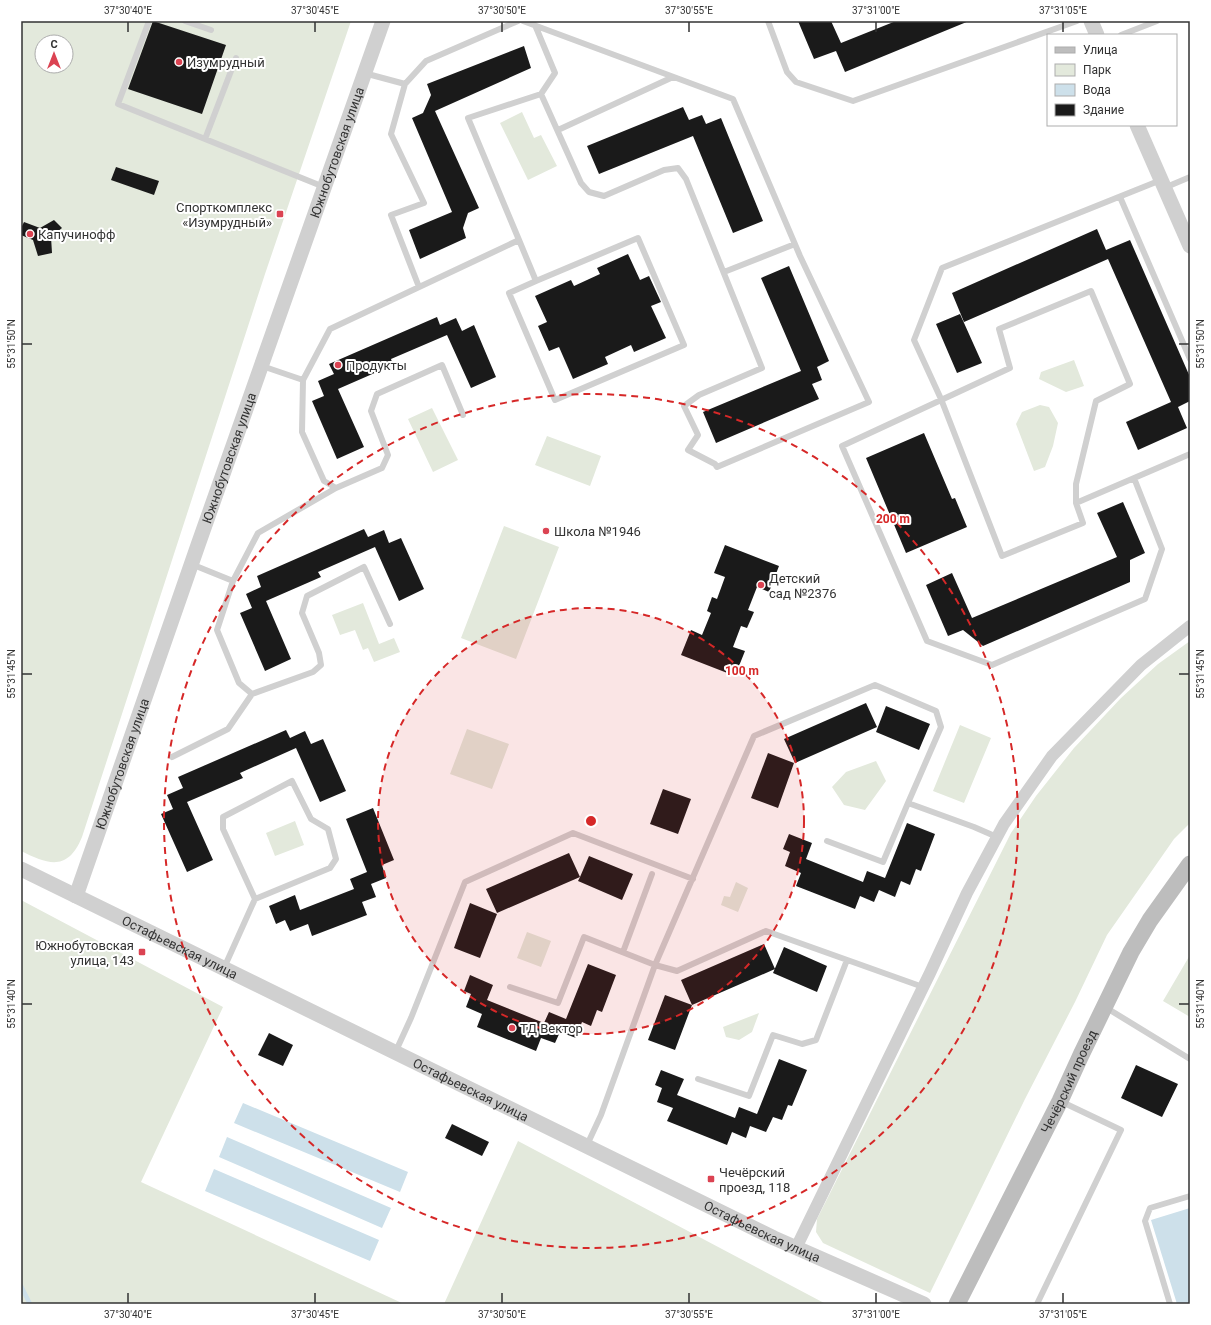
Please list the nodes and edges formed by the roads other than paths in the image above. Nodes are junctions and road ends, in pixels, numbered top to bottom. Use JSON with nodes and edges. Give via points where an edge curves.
{"nodes":[{"id":1,"x":149,"y":21,"type":"edge"},
{"id":2,"x":185,"y":21,"type":"edge"},
{"id":3,"x":383,"y":21,"type":"edge"},
{"id":4,"x":518,"y":21,"type":"edge"},
{"id":5,"x":523,"y":21,"type":"edge"},
{"id":6,"x":768,"y":21,"type":"edge"},
{"id":7,"x":1077,"y":21,"type":"edge"},
{"id":8,"x":1091,"y":21,"type":"edge"},
{"id":9,"x":1157,"y":21,"type":"edge"},
{"id":10,"x":535,"y":25,"type":"junction"},
{"id":11,"x":211,"y":30,"type":"dead end"},
{"id":12,"x":1097,"y":34,"type":"edge"},
{"id":13,"x":1124,"y":34,"type":"edge"},
{"id":14,"x":236,"y":58,"type":"dead end"},
{"id":15,"x":364,"y":73,"type":"junction"},
{"id":16,"x":673,"y":77,"type":"junction"},
{"id":17,"x":405,"y":84,"type":"junction"},
{"id":18,"x":541,"y":94,"type":"junction"},
{"id":19,"x":1137,"y":126,"type":"edge"},
{"id":20,"x":558,"y":130,"type":"junction"},
{"id":21,"x":205,"y":139,"type":"junction"},
{"id":22,"x":1190,"y":177,"type":"edge"},
{"id":23,"x":1163,"y":184,"type":"junction"},
{"id":24,"x":324,"y":187,"type":"junction"},
{"id":25,"x":1120,"y":197,"type":"junction"},
{"id":26,"x":519,"y":240,"type":"junction"},
{"id":27,"x":795,"y":244,"type":"junction"},
{"id":28,"x":1190,"y":246,"type":"edge"},
{"id":29,"x":724,"y":272,"type":"junction"},
{"id":30,"x":536,"y":281,"type":"junction"},
{"id":31,"x":419,"y":287,"type":"junction"},
{"id":32,"x":1190,"y":359,"type":"edge"},
{"id":33,"x":261,"y":366,"type":"junction"},
{"id":34,"x":303,"y":380,"type":"junction"},
{"id":35,"x":941,"y":399,"type":"junction"},
{"id":36,"x":463,"y":415,"type":"dead end"},
{"id":37,"x":1190,"y":454,"type":"edge"},
{"id":38,"x":1134,"y":478,"type":"junction"},
{"id":39,"x":336,"y":488,"type":"junction"},
{"id":40,"x":1076,"y":503,"type":"junction"},
{"id":41,"x":191,"y":564,"type":"junction"},
{"id":42,"x":234,"y":581,"type":"junction"},
{"id":43,"x":390,"y":624,"type":"dead end"},
{"id":44,"x":1190,"y":626,"type":"edge"},
{"id":45,"x":252,"y":694,"type":"junction"},
{"id":46,"x":172,"y":757,"type":"dead end"},
{"id":47,"x":908,"y":803,"type":"junction"},
{"id":48,"x":996,"y":837,"type":"junction"},
{"id":49,"x":827,"y":841,"type":"dead end"},
{"id":50,"x":1190,"y":864,"type":"edge"},
{"id":51,"x":21,"y":869,"type":"edge"},
{"id":52,"x":652,"y":874,"type":"dead end"},
{"id":53,"x":692,"y":879,"type":"junction"},
{"id":54,"x":76,"y":896,"type":"junction"},
{"id":55,"x":255,"y":899,"type":"junction"},
{"id":56,"x":623,"y":952,"type":"junction"},
{"id":57,"x":847,"y":960,"type":"junction"},
{"id":58,"x":655,"y":965,"type":"junction"},
{"id":59,"x":224,"y":969,"type":"junction"},
{"id":60,"x":510,"y":987,"type":"dead end"},
{"id":61,"x":923,"y":987,"type":"junction"},
{"id":62,"x":1104,"y":1006,"type":"junction"},
{"id":63,"x":395,"y":1053,"type":"junction"},
{"id":64,"x":1190,"y":1059,"type":"edge"},
{"id":65,"x":698,"y":1079,"type":"dead end"},
{"id":66,"x":1060,"y":1101,"type":"junction"},
{"id":67,"x":586,"y":1147,"type":"junction"},
{"id":68,"x":1190,"y":1196,"type":"edge"},
{"id":69,"x":796,"y":1248,"type":"junction"},
{"id":70,"x":924,"y":1304,"type":"edge"},
{"id":71,"x":957,"y":1304,"type":"edge"},
{"id":72,"x":1037,"y":1304,"type":"edge"},
{"id":73,"x":1170,"y":1304,"type":"edge"}],
"edges":[{"from":1,"to":21,"type":"lane","via":[[118,104]]},
{"from":2,"to":11,"type":"lane"},
{"from":3,"to":15,"type":"street","name":"Южнобутовская улица"},
{"from":4,"to":17,"type":"lane","via":[[426,61]]},
{"from":5,"to":10,"type":"lane"},
{"from":6,"to":7,"type":"lane","via":[[787,72],[796,82],[854,101]]},
{"from":8,"to":12,"type":"street"},
{"from":9,"to":13,"type":"lane"},
{"from":10,"to":16,"type":"lane"},
{"from":10,"to":18,"type":"lane","via":[[555,73]]},
{"from":14,"to":21,"type":"lane"},
{"from":15,"to":17,"type":"lane"},
{"from":15,"to":24,"type":"street","name":"Южнобутовская улица"},
{"from":16,"to":20,"type":"lane"},
{"from":16,"to":27,"type":"lane","via":[[734,99]]},
{"from":17,"to":31,"type":"lane","via":[[391,134],[424,203],[391,215]]},
{"from":18,"to":20,"type":"lane"},
{"from":18,"to":26,"type":"lane","via":[[468,118]]},
{"from":19,"to":23,"type":"street"},
{"from":20,"to":29,"type":"lane","via":[[581,183],[589,192],[604,196],[664,170],[678,168],[686,179]]},
{"from":21,"to":24,"type":"lane"},
{"from":22,"to":23,"type":"lane"},
{"from":23,"to":25,"type":"lane"},
{"from":23,"to":28,"type":"street"},
{"from":24,"to":33,"type":"street","name":"Южнобутовская улица"},
{"from":25,"to":32,"type":"lane"},
{"from":25,"to":35,"type":"lane","via":[[942,268],[914,340]]},
{"from":26,"to":30,"type":"lane"},
{"from":26,"to":31,"type":"lane"},
{"from":27,"to":29,"type":"lane"},
{"from":27,"to":29,"type":"lane","via":[[869,402],[717,467],[688,450],[698,435],[684,406],[699,395],[762,368]]},
{"from":30,"to":30,"type":"lane","via":[[509,293],[555,400],[684,345],[638,238]]},
{"from":31,"to":34,"type":"lane","via":[[330,329]]},
{"from":33,"to":34,"type":"lane"},
{"from":33,"to":41,"type":"street","name":"Южнобутовская улица"},
{"from":34,"to":39,"type":"lane","via":[[302,432],[324,481]]},
{"from":35,"to":38,"type":"lane","via":[[842,446],[927,641],[992,665],[1145,599],[1162,550]]},
{"from":35,"to":40,"type":"lane","via":[[1002,556],[1083,523]]},
{"from":35,"to":40,"type":"lane","via":[[1010,368],[999,329],[1091,291],[1130,384],[1096,401],[1076,484]]},
{"from":36,"to":39,"type":"lane","via":[[442,366],[377,394],[371,411],[388,455],[382,468]]},
{"from":37,"to":38,"type":"lane"},
{"from":38,"to":40,"type":"lane"},
{"from":39,"to":42,"type":"lane","via":[[258,533]]},
{"from":41,"to":42,"type":"lane"},
{"from":41,"to":54,"type":"street","name":"Южнобутовская улица"},
{"from":42,"to":45,"type":"lane","via":[[216,630],[239,683]]},
{"from":43,"to":45,"type":"lane","via":[[364,567],[314,592],[307,596],[302,613],[319,653],[321,665],[313,672]]},
{"from":44,"to":48,"type":"street","via":[[1141,665],[1052,756]]},
{"from":45,"to":46,"type":"lane","via":[[228,730]]},
{"from":47,"to":48,"type":"lane"},
{"from":47,"to":49,"type":"lane","via":[[883,862]]},
{"from":47,"to":53,"type":"lane","via":[[941,727],[936,711],[875,685],[754,736]]},
{"from":48,"to":61,"type":"street"},
{"from":50,"to":62,"type":"main road","name":"Чечёрский проезд","via":[[1150,920]]},
{"from":51,"to":54,"type":"street","name":"Остафьевская улица"},
{"from":52,"to":56,"type":"lane"},
{"from":53,"to":58,"type":"lane"},
{"from":53,"to":63,"type":"lane","via":[[573,833],[465,882]]},
{"from":54,"to":59,"type":"street","name":"Остафьевская улица"},
{"from":55,"to":55,"type":"lane","via":[[223,829],[223,817],[292,781],[310,819],[328,829],[336,859],[330,868]]},
{"from":55,"to":59,"type":"lane"},
{"from":56,"to":58,"type":"lane"},
{"from":56,"to":60,"type":"lane","via":[[584,937],[558,1003]]},
{"from":57,"to":58,"type":"lane","via":[[766,931],[677,971]]},
{"from":57,"to":61,"type":"lane"},
{"from":57,"to":65,"type":"lane","via":[[816,1040],[802,1044],[773,1035],[749,1096]]},
{"from":58,"to":67,"type":"lane","via":[[601,1115]]},
{"from":59,"to":63,"type":"street","name":"Остафьевская улица"},
{"from":61,"to":69,"type":"street"},
{"from":62,"to":64,"type":"lane"},
{"from":62,"to":66,"type":"main road","name":"Чечёрский проезд"},
{"from":63,"to":67,"type":"street","name":"Остафьевская улица"},
{"from":66,"to":71,"type":"main road","name":"Чечёрский проезд"},
{"from":66,"to":72,"type":"lane","via":[[1121,1130]]},
{"from":67,"to":69,"type":"street","name":"Остафьевская улица"},
{"from":68,"to":73,"type":"lane","via":[[1150,1208],[1145,1221]]},
{"from":69,"to":70,"type":"street","name":"Остафьевская улица"}]}
